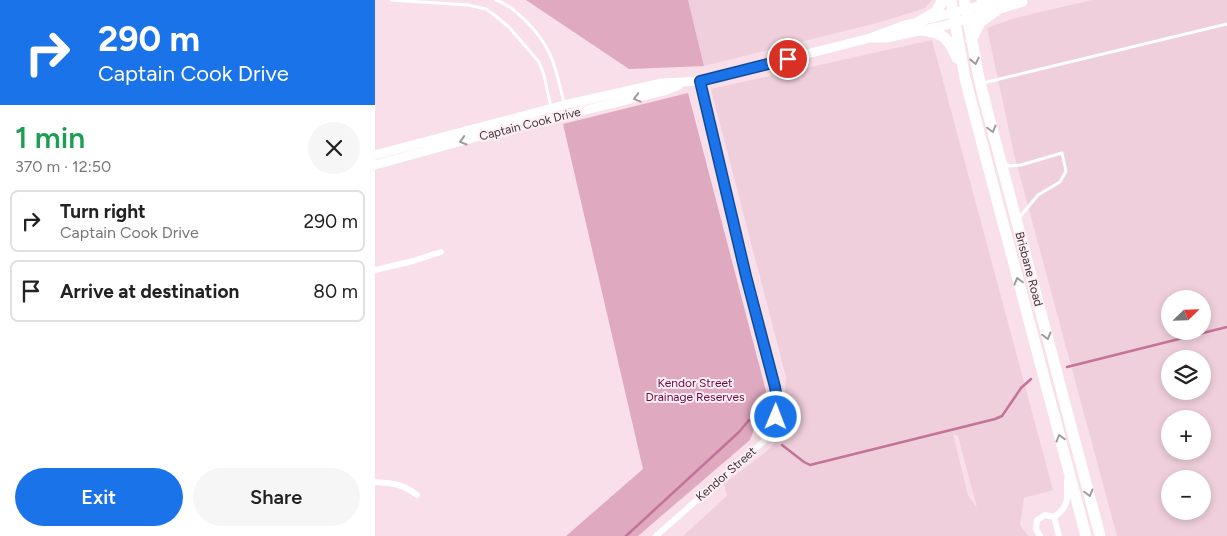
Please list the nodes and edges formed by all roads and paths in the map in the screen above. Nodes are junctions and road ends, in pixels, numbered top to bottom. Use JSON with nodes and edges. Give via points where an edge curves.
{"nodes":[{"id":1,"x":391,"y":0,"type":"edge"},
{"id":2,"x":496,"y":0,"type":"edge"},
{"id":3,"x":943,"y":0,"type":"edge"},
{"id":4,"x":951,"y":0,"type":"edge"},
{"id":5,"x":982,"y":0,"type":"edge"},
{"id":6,"x":1023,"y":0,"type":"edge"},
{"id":7,"x":1029,"y":0,"type":"edge"},
{"id":8,"x":995,"y":7,"type":"junction"},
{"id":9,"x":966,"y":9,"type":"edge"},
{"id":10,"x":954,"y":18,"type":"junction"},
{"id":11,"x":1227,"y":24,"type":"edge"},
{"id":12,"x":920,"y":26,"type":"junction"},
{"id":13,"x":971,"y":40,"type":"junction"},
{"id":14,"x":965,"y":78,"type":"junction"},
{"id":15,"x":700,"y":81,"type":"junction"},
{"id":16,"x":980,"y":83,"type":"junction"},
{"id":17,"x":565,"y":110,"type":"junction"},
{"id":18,"x":552,"y":113,"type":"junction"},
{"id":19,"x":375,"y":155,"type":"edge"},
{"id":20,"x":1000,"y":160,"type":"junction"},
{"id":21,"x":375,"y":165,"type":"edge"},
{"id":22,"x":1017,"y":221,"type":"junction"},
{"id":23,"x":441,"y":252,"type":"dead end"},
{"id":24,"x":375,"y":270,"type":"edge"},
{"id":25,"x":1067,"y":466,"type":"junction"},
{"id":26,"x":375,"y":482,"type":"edge"},
{"id":27,"x":417,"y":495,"type":"dead end"},
{"id":28,"x":1054,"y":517,"type":"junction"},
{"id":29,"x":656,"y":536,"type":"edge"},
{"id":30,"x":1040,"y":536,"type":"edge"},
{"id":31,"x":1059,"y":536,"type":"edge"},
{"id":32,"x":1086,"y":536,"type":"edge"},
{"id":33,"x":1100,"y":536,"type":"edge"}],
"edges":[{"from":1,"to":18,"type":"lane","via":[[486,9],[509,27],[539,62]]},
{"from":2,"to":17,"type":"lane","via":[[520,15],[547,46]]},
{"from":3,"to":12,"type":"highway","via":[[936,12]]},
{"from":4,"to":10,"type":"highway","name":"Brisbane Road"},
{"from":5,"to":8,"type":"highway"},
{"from":6,"to":8,"type":"street"},
{"from":7,"to":8,"type":"street"},
{"from":8,"to":9,"type":"street","name":"Captain Cook Drive"},
{"from":8,"to":13,"type":"highway","via":[[980,22]]},
{"from":9,"to":10,"type":"street","name":"Captain Cook Drive"},
{"from":9,"to":13,"type":"highway","name":"Brisbane Road"},
{"from":10,"to":12,"type":"street","name":"Captain Cook Drive"},
{"from":10,"to":14,"type":"highway","name":"Brisbane Road"},
{"from":11,"to":16,"type":"lane"},
{"from":12,"to":14,"type":"highway","via":[[948,40]]},
{"from":12,"to":15,"type":"street","name":"Captain Cook Drive","via":[[886,38],[871,38]]},
{"from":13,"to":16,"type":"highway","name":"Brisbane Road","one_way":true},
{"from":25,"to":14,"type":"highway","name":"Brisbane Road","one_way":true},
{"from":15,"to":17,"type":"street","name":"Captain Cook Drive","via":[[662,83]]},
{"from":15,"to":29,"type":"street","name":"Kendor Street","via":[[775,387],[776,417],[763,442]]},
{"from":16,"to":20,"type":"highway","name":"Brisbane Road","one_way":true},
{"from":17,"to":18,"type":"street","name":"Captain Cook Drive"},
{"from":18,"to":19,"type":"street","name":"Captain Cook Drive"},
{"from":18,"to":21,"type":"street","name":"Captain Cook Drive","one_way":true},
{"from":20,"to":22,"type":"highway","name":"Brisbane Road"},
{"from":20,"to":22,"type":"lane","via":[[1009,166],[1021,165],[1062,153],[1066,172],[1060,182],[1038,195]]},
{"from":22,"to":33,"type":"highway","name":"Brisbane Road","one_way":true},
{"from":23,"to":24,"type":"street"},
{"from":25,"to":28,"type":"street","via":[[1066,505]]},
{"from":25,"to":32,"type":"highway","name":"Brisbane Road"},
{"from":26,"to":27,"type":"street","via":[[394,483]]},
{"from":28,"to":30,"type":"street","via":[[1045,515],[1037,520]]},
{"from":28,"to":31,"type":"street"}]}
